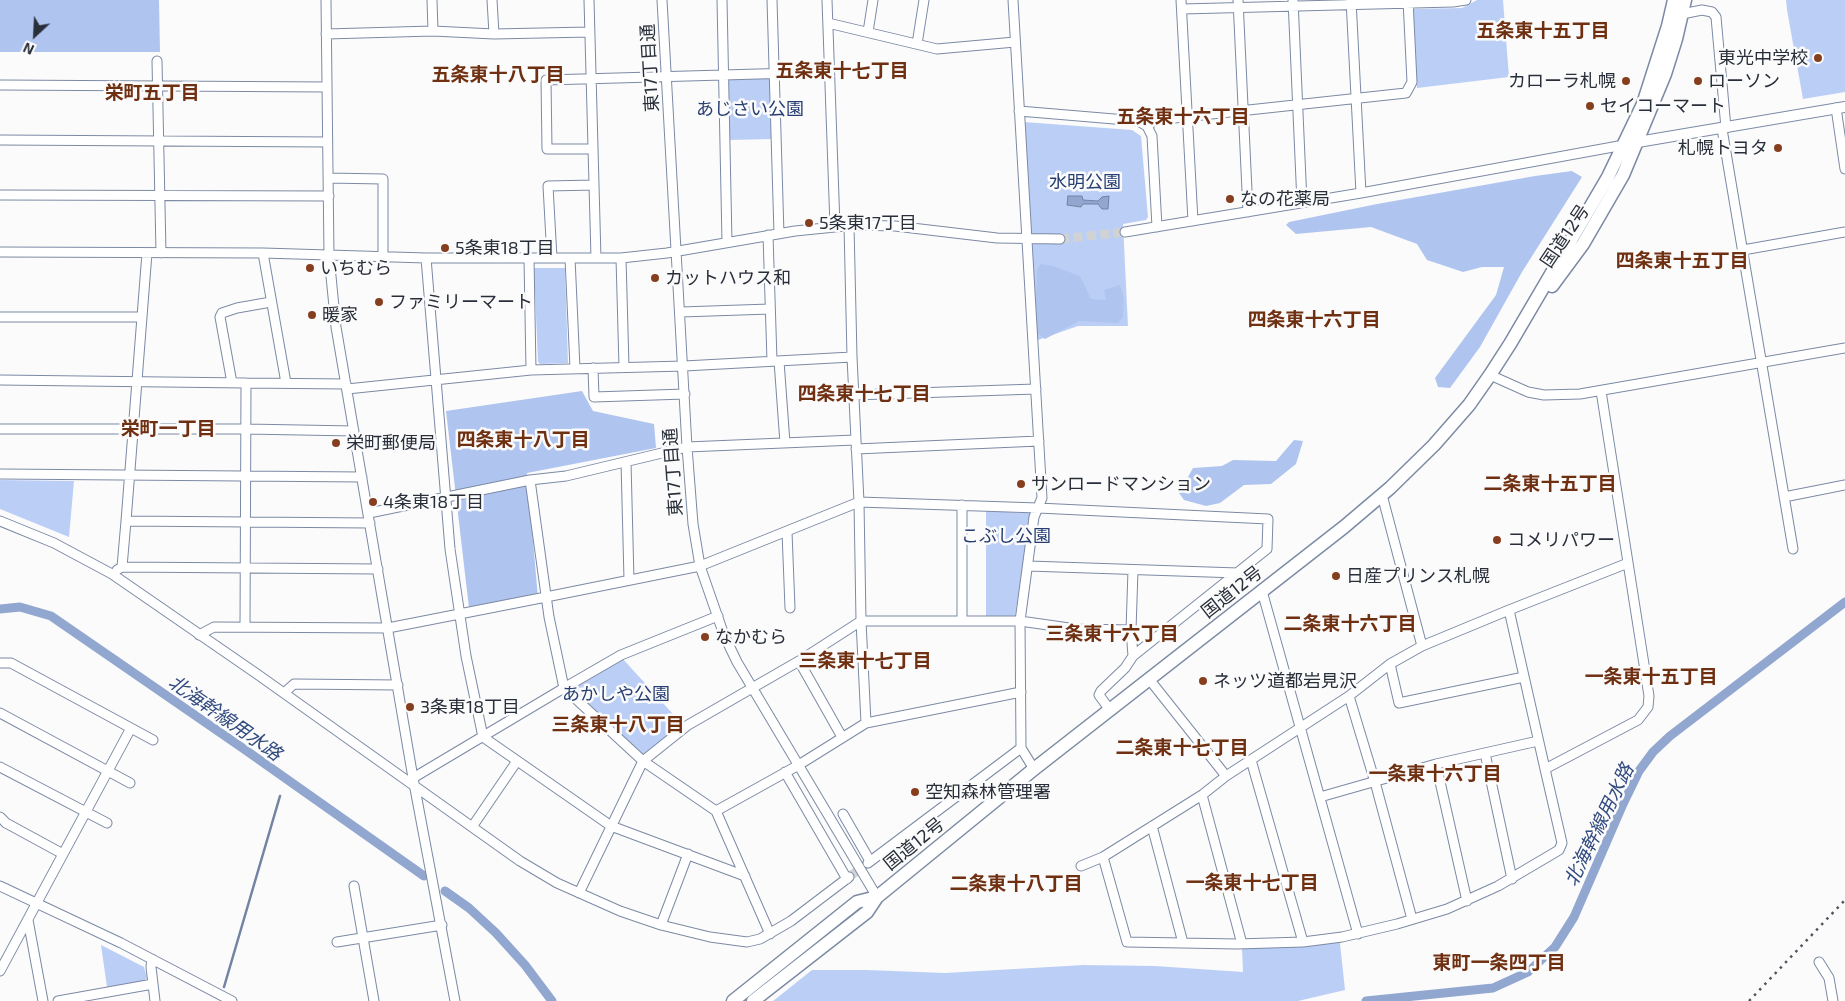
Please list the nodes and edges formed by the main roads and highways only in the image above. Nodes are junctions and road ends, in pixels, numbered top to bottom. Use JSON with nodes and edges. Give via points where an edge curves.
{"nodes":[{"id":1,"x":1674,"y":0,"type":"edge"},
{"id":2,"x":1685,"y":0,"type":"edge"},
{"id":3,"x":1840,"y":108,"type":"edge"},
{"id":4,"x":1638,"y":142,"type":"junction"},
{"id":5,"x":1624,"y":145,"type":"junction"},
{"id":6,"x":1510,"y":344,"type":"junction"},
{"id":7,"x":876,"y":897,"type":"junction"},
{"id":8,"x":733,"y":1001,"type":"edge"},
{"id":9,"x":753,"y":1001,"type":"edge"}],
"edges":[{"from":1,"to":5,"type":"highway","name":"国道12号","via":[[1653,76]]},
{"from":2,"to":4,"type":"highway","name":"国道12号","via":[[1665,74]]},
{"from":3,"to":4,"type":"main road"},
{"from":4,"to":5,"type":"main road"},
{"from":4,"to":6,"type":"highway","name":"国道12号","via":[[1597,221]]},
{"from":5,"to":6,"type":"highway","name":"国道12号"},
{"from":6,"to":7,"type":"highway","name":"国道12号","via":[[1468,405],[1434,445],[1382,495]]},
{"from":7,"to":8,"type":"highway","name":"国道12号","via":[[857,902]]},
{"from":7,"to":9,"type":"highway","name":"国道12号","via":[[867,912]]}]}
